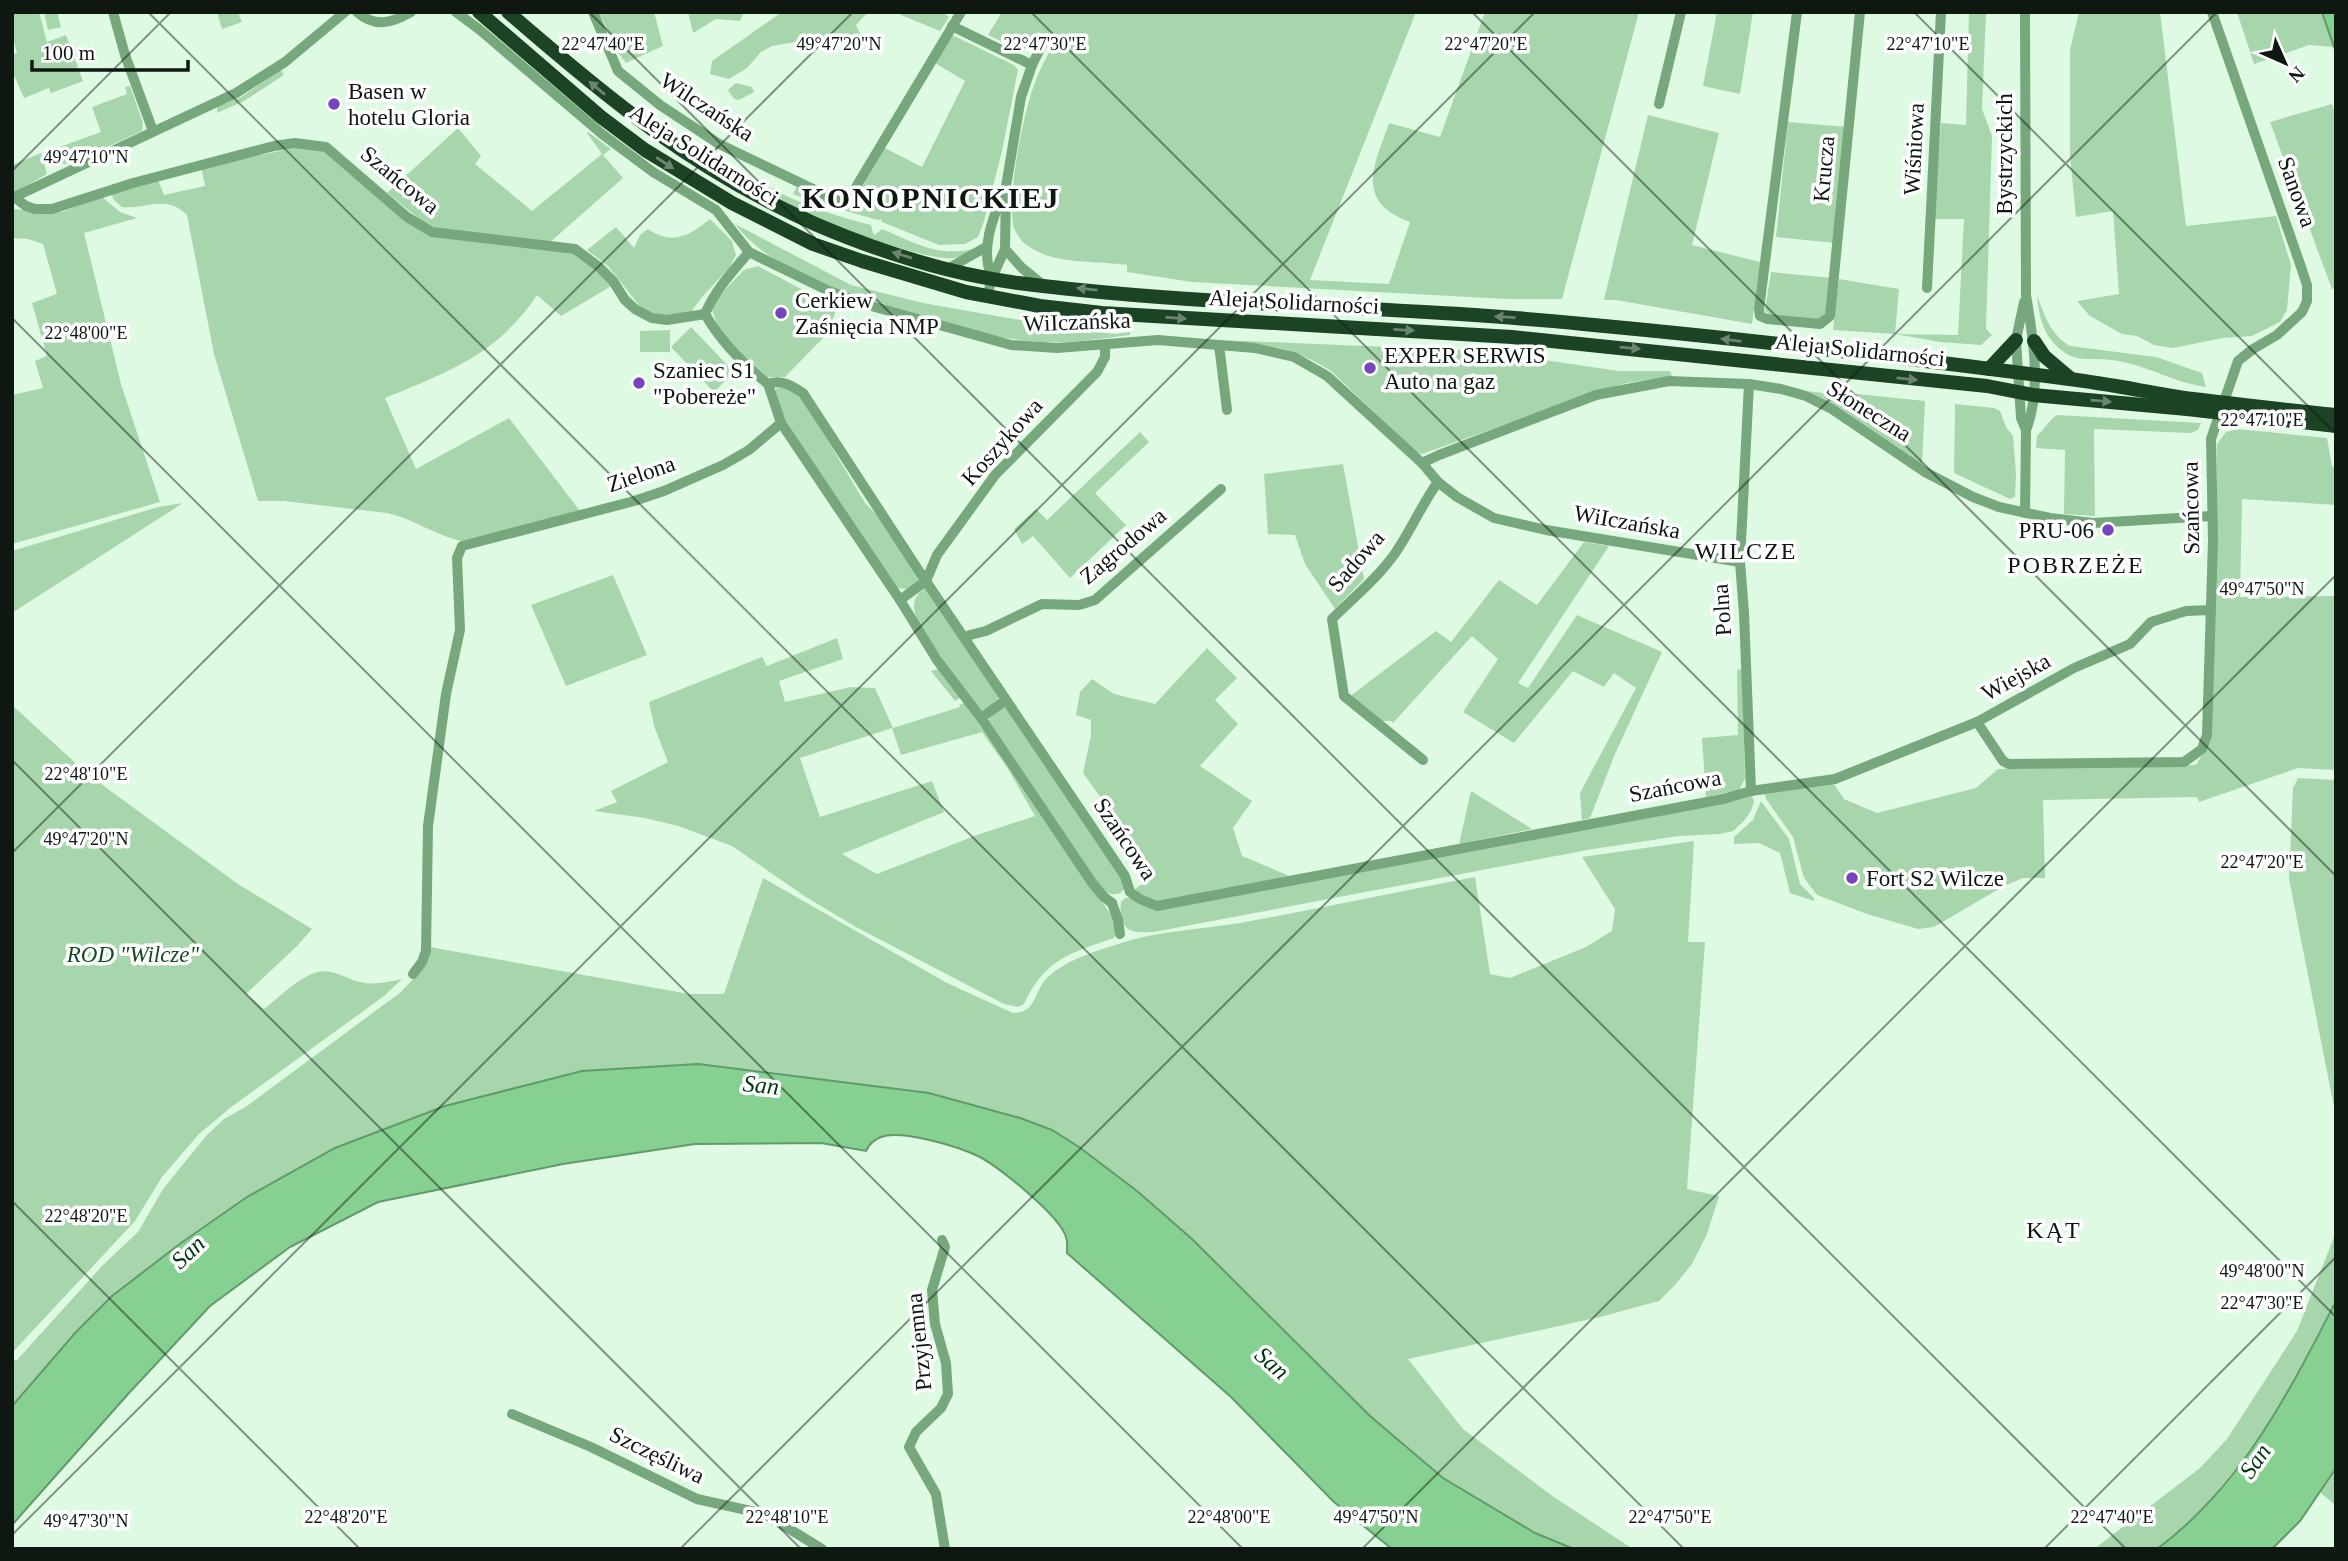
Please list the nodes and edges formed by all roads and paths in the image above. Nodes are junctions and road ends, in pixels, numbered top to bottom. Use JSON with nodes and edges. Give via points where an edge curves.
{"nodes":[{"id":1,"x":113,"y":12,"type":"edge"},
{"id":2,"x":345,"y":12,"type":"edge"},
{"id":3,"x":358,"y":12,"type":"edge"},
{"id":4,"x":411,"y":12,"type":"edge"},
{"id":5,"x":456,"y":12,"type":"edge"},
{"id":6,"x":479,"y":12,"type":"edge"},
{"id":7,"x":508,"y":12,"type":"edge"},
{"id":8,"x":593,"y":12,"type":"edge"},
{"id":9,"x":961,"y":12,"type":"edge"},
{"id":10,"x":1681,"y":12,"type":"edge"},
{"id":11,"x":1797,"y":12,"type":"edge"},
{"id":12,"x":1860,"y":12,"type":"edge"},
{"id":13,"x":1941,"y":12,"type":"edge"},
{"id":14,"x":2025,"y":12,"type":"edge"},
{"id":15,"x":2212,"y":12,"type":"edge"},
{"id":16,"x":952,"y":26,"type":"junction"},
{"id":17,"x":1045,"y":39,"type":"dead end"},
{"id":18,"x":1032,"y":65,"type":"junction"},
{"id":19,"x":1659,"y":104,"type":"dead end"},
{"id":20,"x":152,"y":131,"type":"junction"},
{"id":21,"x":1006,"y":186,"type":"junction"},
{"id":22,"x":13,"y":198,"type":"edge"},
{"id":23,"x":986,"y":247,"type":"junction"},
{"id":24,"x":1005,"y":249,"type":"junction"},
{"id":25,"x":749,"y":252,"type":"junction"},
{"id":26,"x":949,"y":268,"type":"junction"},
{"id":27,"x":992,"y":278,"type":"junction"},
{"id":28,"x":1043,"y":285,"type":"junction"},
{"id":29,"x":1927,"y":288,"type":"dead end"},
{"id":30,"x":2026,"y":295,"type":"junction"},
{"id":31,"x":987,"y":297,"type":"junction"},
{"id":32,"x":705,"y":314,"type":"junction"},
{"id":33,"x":2016,"y":340,"type":"junction"},
{"id":34,"x":2034,"y":341,"type":"junction"},
{"id":35,"x":1105,"y":345,"type":"junction"},
{"id":36,"x":1219,"y":345,"type":"junction"},
{"id":37,"x":1989,"y":369,"type":"junction"},
{"id":38,"x":2018,"y":373,"type":"junction"},
{"id":39,"x":2034,"y":375,"type":"junction"},
{"id":40,"x":2071,"y":379,"type":"junction"},
{"id":41,"x":768,"y":384,"type":"junction"},
{"id":42,"x":1749,"y":384,"type":"junction"},
{"id":43,"x":2018,"y":391,"type":"junction"},
{"id":44,"x":2033,"y":395,"type":"junction"},
{"id":45,"x":2187,"y":403,"type":"junction"},
{"id":46,"x":1227,"y":410,"type":"dead end"},
{"id":47,"x":2336,"y":415,"type":"edge"},
{"id":48,"x":781,"y":424,"type":"junction"},
{"id":49,"x":2336,"y":426,"type":"edge"},
{"id":50,"x":2026,"y":430,"type":"junction"},
{"id":51,"x":2211,"y":439,"type":"joint"},
{"id":52,"x":1422,"y":463,"type":"junction"},
{"id":53,"x":1438,"y":482,"type":"junction"},
{"id":54,"x":1221,"y":489,"type":"dead end"},
{"id":55,"x":2025,"y":513,"type":"junction"},
{"id":56,"x":2212,"y":516,"type":"junction"},
{"id":57,"x":1740,"y":562,"type":"junction"},
{"id":58,"x":926,"y":581,"type":"junction"},
{"id":59,"x":900,"y":600,"type":"junction"},
{"id":60,"x":2211,"y":610,"type":"junction"},
{"id":61,"x":965,"y":639,"type":"junction"},
{"id":62,"x":1006,"y":700,"type":"junction"},
{"id":63,"x":981,"y":718,"type":"junction"},
{"id":64,"x":1977,"y":722,"type":"junction"},
{"id":65,"x":1423,"y":760,"type":"dead end"},
{"id":66,"x":1835,"y":779,"type":"joint"},
{"id":67,"x":1751,"y":791,"type":"junction"},
{"id":68,"x":1130,"y":892,"type":"junction"},
{"id":69,"x":1112,"y":903,"type":"junction"},
{"id":70,"x":1120,"y":934,"type":"dead end"},
{"id":71,"x":412,"y":974,"type":"dead end"},
{"id":72,"x":942,"y":1240,"type":"dead end"},
{"id":73,"x":512,"y":1414,"type":"dead end"},
{"id":74,"x":822,"y":1549,"type":"edge"},
{"id":75,"x":945,"y":1549,"type":"edge"}],
"edges":[{"from":1,"to":20,"type":"street"},
{"from":2,"to":20,"type":"street","via":[[257,81]]},
{"from":3,"to":4,"type":"street","via":[[381,23]]},
{"from":5,"to":25,"type":"street","name":"WiIczańska","via":[[602,134],[716,210]]},
{"from":6,"to":31,"type":"highway","name":"Aleja Solidarności","one_way":true,"via":[[623,134],[732,204],[813,244]]},
{"from":26,"to":7,"type":"highway","name":"Aleja Solidarności","one_way":true,"via":[[820,225],[701,164],[611,100]]},
{"from":8,"to":16,"type":"street","name":"Wilczańska","via":[[618,71],[660,105],[719,144],[834,201],[850,197]]},
{"from":9,"to":16,"type":"street"},
{"from":10,"to":19,"type":"street"},
{"from":11,"to":12,"type":"street","name":"Krucza","via":[[1759,309],[1760,316],[1767,319],[1820,324],[1830,316]]},
{"from":13,"to":29,"type":"street","name":"Wiśniowa"},
{"from":14,"to":30,"type":"street","name":"Bystrzyckich"},
{"from":15,"to":51,"type":"street","name":"Sanowa","via":[[2301,264],[2307,301],[2292,323],[2238,361]]},
{"from":16,"to":18,"type":"street"},
{"from":17,"to":18,"type":"street"},
{"from":18,"to":21,"type":"street","via":[[1021,97]]},
{"from":20,"to":22,"type":"street"},
{"from":21,"to":23,"type":"street"},
{"from":21,"to":24,"type":"street"},
{"from":22,"to":32,"type":"street","name":"Szańcowa","via":[[35,209],[52,209],[274,146],[303,144],[326,148],[407,217],[432,232],[575,249],[613,281],[625,300],[652,318]]},
{"from":23,"to":26,"type":"street"},
{"from":23,"to":27,"type":"street"},
{"from":24,"to":27,"type":"street"},
{"from":24,"to":28,"type":"street"},
{"from":25,"to":32,"type":"street"},
{"from":25,"to":35,"type":"street","name":"WiIczańska","via":[[829,291],[992,341],[1039,348]]},
{"from":26,"to":27,"type":"highway","name":"Aleja Solidarności"},
{"from":27,"to":28,"type":"highway","name":"Aleja Solidarności"},
{"from":27,"to":31,"type":"street"},
{"from":37,"to":28,"type":"highway","name":"Aleja Solidarności","one_way":true,"via":[[1508,316],[1179,299]]},
{"from":30,"to":33,"type":"street"},
{"from":30,"to":34,"type":"street"},
{"from":31,"to":43,"type":"highway","name":"Aleja Solidarności","one_way":true,"via":[[1127,315],[1636,348]]},
{"from":32,"to":41,"type":"street","name":"Szańcowa","via":[[716,334]]},
{"from":33,"to":37,"type":"highway"},
{"from":33,"to":38,"type":"street"},
{"from":34,"to":39,"type":"street"},
{"from":34,"to":40,"type":"highway"},
{"from":35,"to":36,"type":"street","name":"WiIczańska","via":[[1158,340]]},
{"from":35,"to":58,"type":"street","name":"Koszykowa","via":[[1105,358],[1097,372],[995,475],[937,555]]},
{"from":36,"to":46,"type":"street"},
{"from":36,"to":52,"type":"street","name":"WiIczańska","via":[[1273,352],[1311,365]]},
{"from":37,"to":38,"type":"highway","name":"Aleja Solidarności"},
{"from":38,"to":39,"type":"highway","name":"Aleja Solidarności"},
{"from":38,"to":43,"type":"street"},
{"from":39,"to":40,"type":"highway","name":"Aleja Solidarności"},
{"from":39,"to":44,"type":"street"},
{"from":40,"to":45,"type":"highway","name":"Aleja Solidarności"},
{"from":41,"to":48,"type":"street"},
{"from":41,"to":58,"type":"street","name":"Szańcowa","via":[[792,385],[803,393]]},
{"from":42,"to":52,"type":"street","name":"Słoneczna","via":[[1669,381],[1596,396]]},
{"from":42,"to":55,"type":"street","name":"Słoneczna","via":[[1805,396],[1948,485]]},
{"from":42,"to":57,"type":"street","name":"Polna"},
{"from":43,"to":44,"type":"highway","name":"Aleja Solidarności"},
{"from":43,"to":50,"type":"street"},
{"from":44,"to":45,"type":"highway","name":"Aleja Solidarności","one_way":true},
{"from":44,"to":50,"type":"street"},
{"from":45,"to":47,"type":"highway"},
{"from":45,"to":49,"type":"highway"},
{"from":48,"to":59,"type":"street","name":"Szańcowa"},
{"from":48,"to":71,"type":"street","name":"Zielona","via":[[723,465],[664,491],[462,546],[457,558],[459,637],[446,694],[428,826],[426,951]]},
{"from":50,"to":55,"type":"street"},
{"from":51,"to":56,"type":"street","name":"Szańcowa"},
{"from":52,"to":53,"type":"street","name":"WiIczańska"},
{"from":53,"to":57,"type":"street","name":"WiIczańska","via":[[1494,518]]},
{"from":53,"to":65,"type":"street","name":"Sadowa","via":[[1396,552],[1332,619],[1344,696]]},
{"from":54,"to":61,"type":"street","name":"Zagrodowa","via":[[1095,600],[1079,605],[1042,604]]},
{"from":55,"to":56,"type":"street","name":"Słoneczna","via":[[2093,523]]},
{"from":56,"to":60,"type":"street","name":"Szańcowa"},
{"from":57,"to":67,"type":"street","name":"Polna"},
{"from":58,"to":59,"type":"street","name":"Koszykowa"},
{"from":58,"to":61,"type":"street","name":"Szańcowa"},
{"from":59,"to":63,"type":"street","name":"Szańcowa"},
{"from":60,"to":64,"type":"street","name":"Wiejska","via":[[2186,611],[2151,622],[2130,644],[2074,668]]},
{"from":60,"to":64,"type":"street","name":"Szańcowa","via":[[2207,735],[2202,749],[2184,762],[2009,764]]},
{"from":61,"to":62,"type":"street","name":"Szańcowa"},
{"from":62,"to":63,"type":"street"},
{"from":62,"to":68,"type":"street","name":"Szańcowa","via":[[1125,876]]},
{"from":63,"to":69,"type":"street","name":"Szańcowa","via":[[1093,884]]},
{"from":64,"to":66,"type":"street","name":"Wiejska"},
{"from":66,"to":67,"type":"street","name":"Szańcowa"},
{"from":67,"to":68,"type":"street","name":"Szańcowa","via":[[1157,906]]},
{"from":68,"to":69,"type":"street"},
{"from":69,"to":70,"type":"street"},
{"from":72,"to":75,"type":"street","name":"Przyjemna","via":[[945,1247],[932,1290],[948,1394],[909,1447],[936,1494]]},
{"from":73,"to":74,"type":"street","name":"Szczęśliwa","via":[[697,1499],[765,1514]]}]}
